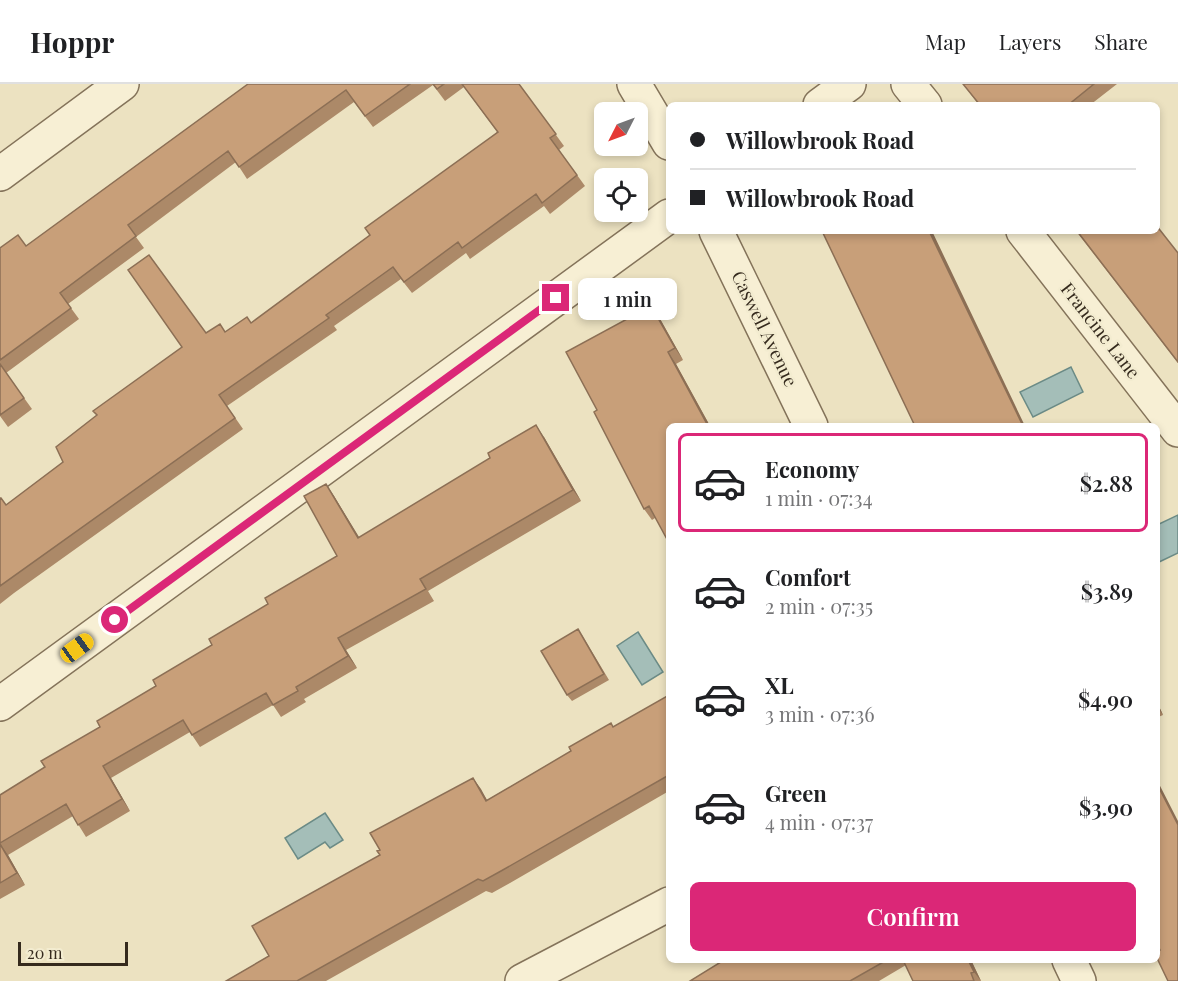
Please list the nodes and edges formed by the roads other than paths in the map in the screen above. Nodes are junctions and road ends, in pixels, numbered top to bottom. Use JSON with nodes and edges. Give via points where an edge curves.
{"nodes":[{"id":1,"x":122,"y":84,"type":"edge"},
{"id":2,"x":634,"y":84,"type":"edge"},
{"id":3,"x":849,"y":84,"type":"edge"},
{"id":4,"x":908,"y":84,"type":"edge"},
{"id":5,"x":824,"y":102,"type":"edge"},
{"id":6,"x":923,"y":102,"type":"edge"},
{"id":7,"x":666,"y":138,"type":"edge"},
{"id":8,"x":0,"y":174,"type":"edge"},
{"id":9,"x":666,"y":218,"type":"edge"},
{"id":10,"x":717,"y":234,"type":"edge"},
{"id":11,"x":1025,"y":234,"type":"edge"},
{"id":12,"x":810,"y":423,"type":"edge"},
{"id":13,"x":1178,"y":430,"type":"edge"},
{"id":14,"x":0,"y":704,"type":"edge"},
{"id":15,"x":666,"y":906,"type":"edge"},
{"id":16,"x":1070,"y":963,"type":"edge"},
{"id":17,"x":522,"y":981,"type":"edge"},
{"id":18,"x":1079,"y":981,"type":"edge"}],
"edges":[{"from":1,"to":8,"type":"street"},
{"from":2,"to":7,"type":"street"},
{"from":3,"to":5,"type":"street"},
{"from":4,"to":6,"type":"street"},
{"from":9,"to":14,"type":"street"},
{"from":10,"to":12,"type":"street","name":"Caswell Avenue"},
{"from":11,"to":13,"type":"street","name":"Francine Lane"},
{"from":15,"to":17,"type":"street"},
{"from":16,"to":18,"type":"street"}]}
